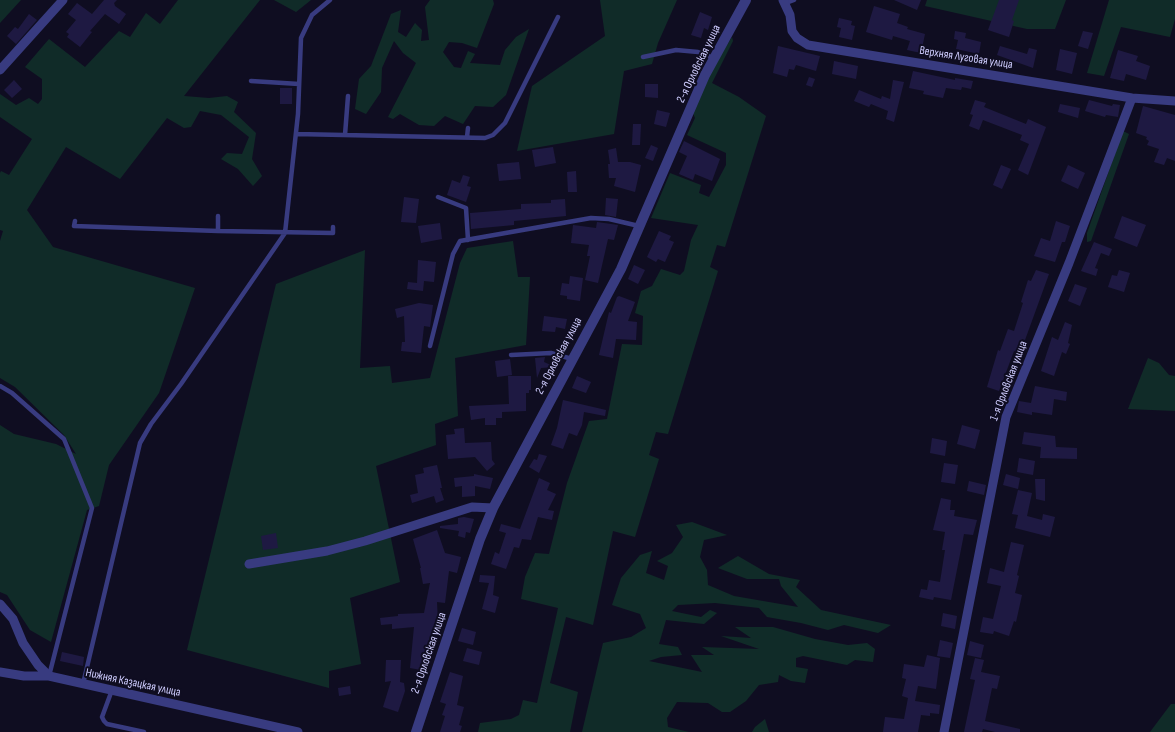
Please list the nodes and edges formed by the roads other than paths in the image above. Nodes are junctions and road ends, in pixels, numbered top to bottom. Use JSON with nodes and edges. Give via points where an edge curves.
{"nodes":[{"id":1,"x":63,"y":0,"type":"edge"},
{"id":2,"x":330,"y":0,"type":"edge"},
{"id":3,"x":746,"y":0,"type":"edge"},
{"id":4,"x":787,"y":1,"type":"edge"},
{"id":5,"x":558,"y":17,"type":"dead end"},
{"id":6,"x":643,"y":57,"type":"dead end"},
{"id":7,"x":714,"y":58,"type":"junction"},
{"id":8,"x":0,"y":70,"type":"edge"},
{"id":9,"x":251,"y":81,"type":"dead end"},
{"id":10,"x":299,"y":84,"type":"junction"},
{"id":11,"x":348,"y":96,"type":"dead end"},
{"id":12,"x":1132,"y":98,"type":"junction"},
{"id":13,"x":1175,"y":101,"type":"edge"},
{"id":14,"x":468,"y":128,"type":"dead end"},
{"id":15,"x":296,"y":134,"type":"junction"},
{"id":16,"x":345,"y":135,"type":"junction"},
{"id":17,"x":467,"y":137,"type":"junction"},
{"id":18,"x":438,"y":197,"type":"dead end"},
{"id":19,"x":218,"y":216,"type":"dead end"},
{"id":20,"x":75,"y":221,"type":"dead end"},
{"id":21,"x":641,"y":226,"type":"junction"},
{"id":22,"x":333,"y":227,"type":"dead end"},
{"id":23,"x":218,"y":231,"type":"junction"},
{"id":24,"x":285,"y":233,"type":"junction"},
{"id":25,"x":468,"y":240,"type":"junction"},
{"id":26,"x":430,"y":346,"type":"dead end"},
{"id":27,"x":511,"y":355,"type":"dead end"},
{"id":28,"x":572,"y":360,"type":"junction"},
{"id":29,"x":0,"y":386,"type":"edge"},
{"id":30,"x":493,"y":508,"type":"junction"},
{"id":31,"x":249,"y":564,"type":"dead end"},
{"id":32,"x":0,"y":604,"type":"edge"},
{"id":33,"x":0,"y":672,"type":"edge"},
{"id":34,"x":49,"y":676,"type":"junction"},
{"id":35,"x":83,"y":684,"type":"junction"},
{"id":36,"x":112,"y":690,"type":"junction"},
{"id":37,"x":144,"y":732,"type":"edge"},
{"id":38,"x":298,"y":732,"type":"edge"},
{"id":39,"x":416,"y":732,"type":"edge"},
{"id":40,"x":944,"y":732,"type":"edge"}],
"edges":[{"from":1,"to":8,"type":"street"},
{"from":2,"to":10,"type":"lane","via":[[312,16],[301,38]]},
{"from":3,"to":7,"type":"street","name":"2-я Орловская улица"},
{"from":4,"to":12,"type":"street","name":"Верхняя Луговая улица","via":[[792,31],[808,45]]},
{"from":5,"to":17,"type":"lane","via":[[505,123],[493,135],[485,138]]},
{"from":6,"to":7,"type":"lane","via":[[676,50],[698,52]]},
{"from":7,"to":21,"type":"street","name":"2-я Орловская улица"},
{"from":9,"to":10,"type":"lane"},
{"from":10,"to":15,"type":"lane"},
{"from":11,"to":16,"type":"lane"},
{"from":12,"to":13,"type":"street","name":"Верхняя Луговая улица"},
{"from":12,"to":40,"type":"street","name":"1-я Орловская улица","via":[[1069,263],[1006,417]]},
{"from":14,"to":17,"type":"lane"},
{"from":15,"to":16,"type":"lane"},
{"from":15,"to":24,"type":"lane"},
{"from":16,"to":17,"type":"lane"},
{"from":18,"to":25,"type":"lane","via":[[466,208]]},
{"from":19,"to":23,"type":"lane"},
{"from":20,"to":23,"type":"lane","via":[[74,226]]},
{"from":21,"to":25,"type":"lane","via":[[592,218]]},
{"from":21,"to":28,"type":"street","name":"2-я Орловская улица","via":[[621,270]]},
{"from":22,"to":24,"type":"lane","via":[[333,233]]},
{"from":23,"to":24,"type":"lane"},
{"from":24,"to":35,"type":"lane","via":[[140,443]]},
{"from":25,"to":26,"type":"lane","via":[[460,241],[453,254]]},
{"from":27,"to":28,"type":"lane","via":[[551,353]]},
{"from":28,"to":30,"type":"street","name":"2-я Орловская улица"},
{"from":29,"to":34,"type":"lane","via":[[12,393],[64,439],[92,508]]},
{"from":30,"to":31,"type":"street","via":[[472,507],[365,542]]},
{"from":30,"to":39,"type":"street","name":"2-я Орловская улица","via":[[480,539]]},
{"from":32,"to":34,"type":"street","via":[[13,619],[27,649]]},
{"from":33,"to":34,"type":"street","name":"Нижняя Казацкая улица","via":[[24,676]]},
{"from":34,"to":35,"type":"street","name":"Нижняя Казацкая улица"},
{"from":35,"to":36,"type":"street","name":"Нижняя Казацкая улица"},
{"from":36,"to":37,"type":"lane","via":[[102,717],[104,721],[107,724]]},
{"from":36,"to":38,"type":"street","name":"Нижняя Казацкая улица"}]}
